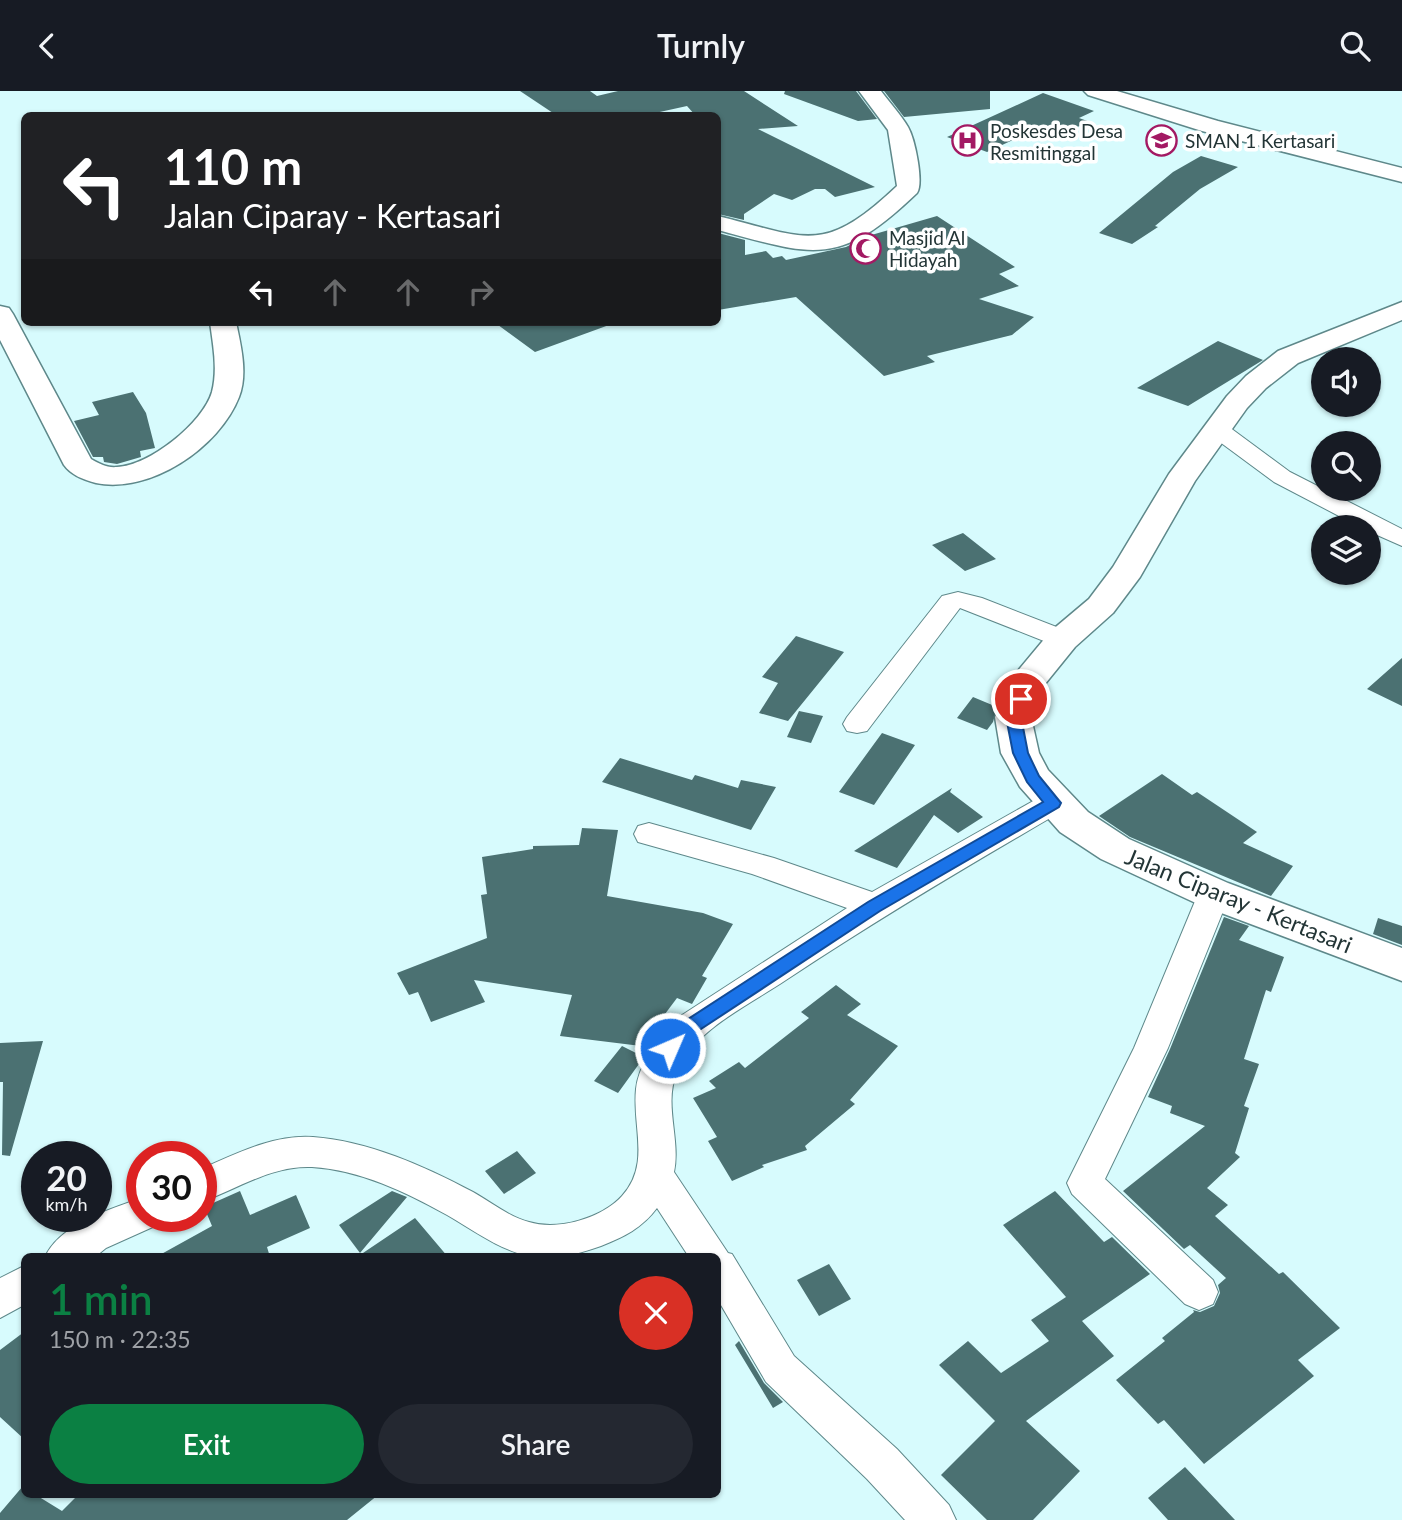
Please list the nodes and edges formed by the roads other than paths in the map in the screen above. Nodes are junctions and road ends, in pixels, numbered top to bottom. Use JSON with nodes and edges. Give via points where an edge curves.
{"nodes":[{"id":1,"x":870,"y":91,"type":"edge"},
{"id":2,"x":1095,"y":91,"type":"edge"},
{"id":3,"x":1402,"y":175,"type":"edge"},
{"id":4,"x":721,"y":224,"type":"edge"},
{"id":5,"x":1402,"y":310,"type":"edge"},
{"id":6,"x":0,"y":314,"type":"edge"},
{"id":7,"x":224,"y":326,"type":"edge"},
{"id":8,"x":1217,"y":429,"type":"junction"},
{"id":9,"x":1402,"y":539,"type":"edge"},
{"id":10,"x":1063,"y":639,"type":"junction"},
{"id":11,"x":858,"y":724,"type":"dead end"},
{"id":12,"x":1053,"y":803,"type":"junction"},
{"id":13,"x":649,"y":834,"type":"dead end"},
{"id":14,"x":1214,"y":894,"type":"junction"},
{"id":15,"x":874,"y":906,"type":"junction"},
{"id":16,"x":1402,"y":965,"type":"edge"},
{"id":17,"x":657,"y":1177,"type":"junction"},
{"id":18,"x":217,"y":1180,"type":"edge"},
{"id":19,"x":126,"y":1221,"type":"edge"},
{"id":20,"x":70,"y":1253,"type":"edge"},
{"id":21,"x":708,"y":1253,"type":"edge"},
{"id":22,"x":721,"y":1271,"type":"edge"},
{"id":23,"x":21,"y":1285,"type":"edge"},
{"id":24,"x":1199,"y":1292,"type":"dead end"},
{"id":25,"x":0,"y":1300,"type":"edge"},
{"id":26,"x":934,"y":1520,"type":"edge"}],
"edges":[{"from":1,"to":4,"type":"main road","via":[[899,130],[909,188],[847,235],[816,244],[789,242]]},
{"from":2,"to":3,"type":"main road"},
{"from":5,"to":8,"type":"main road","name":"Jalan Ciparay - Kertasari","via":[[1269,370]]},
{"from":6,"to":7,"type":"main road","via":[[79,465],[91,474],[113,478],[146,470],[176,454],[214,412],[226,394],[229,358]]},
{"from":8,"to":9,"type":"street","via":[[1282,477]]},
{"from":8,"to":10,"type":"main road","name":"Jalan Ciparay - Kertasari","via":[[1180,480],[1128,570],[1101,605]]},
{"from":10,"to":11,"type":"street","via":[[972,604],[951,602]]},
{"from":10,"to":12,"type":"main road","name":"Jalan Ciparay - Kertasari","via":[[1029,681],[1013,717],[1020,753]]},
{"from":12,"to":14,"type":"main road","name":"Jalan Ciparay - Kertasari","via":[[1115,849]]},
{"from":12,"to":15,"type":"street"},
{"from":13,"to":15,"type":"street","via":[[750,861]]},
{"from":14,"to":16,"type":"main road","name":"Jalan Ciparay - Kertasari"},
{"from":14,"to":24,"type":"street","via":[[1151,1048],[1085,1183]]},
{"from":15,"to":17,"type":"street","via":[[691,1026],[670,1048],[654,1085],[660,1161]]},
{"from":17,"to":18,"type":"street","via":[[634,1210],[563,1241],[537,1241],[419,1184],[350,1158],[310,1152],[278,1155]]},
{"from":17,"to":21,"type":"street"},
{"from":19,"to":20,"type":"street"},
{"from":22,"to":26,"type":"street","via":[[780,1369],[882,1464]]},
{"from":23,"to":25,"type":"street"}]}
